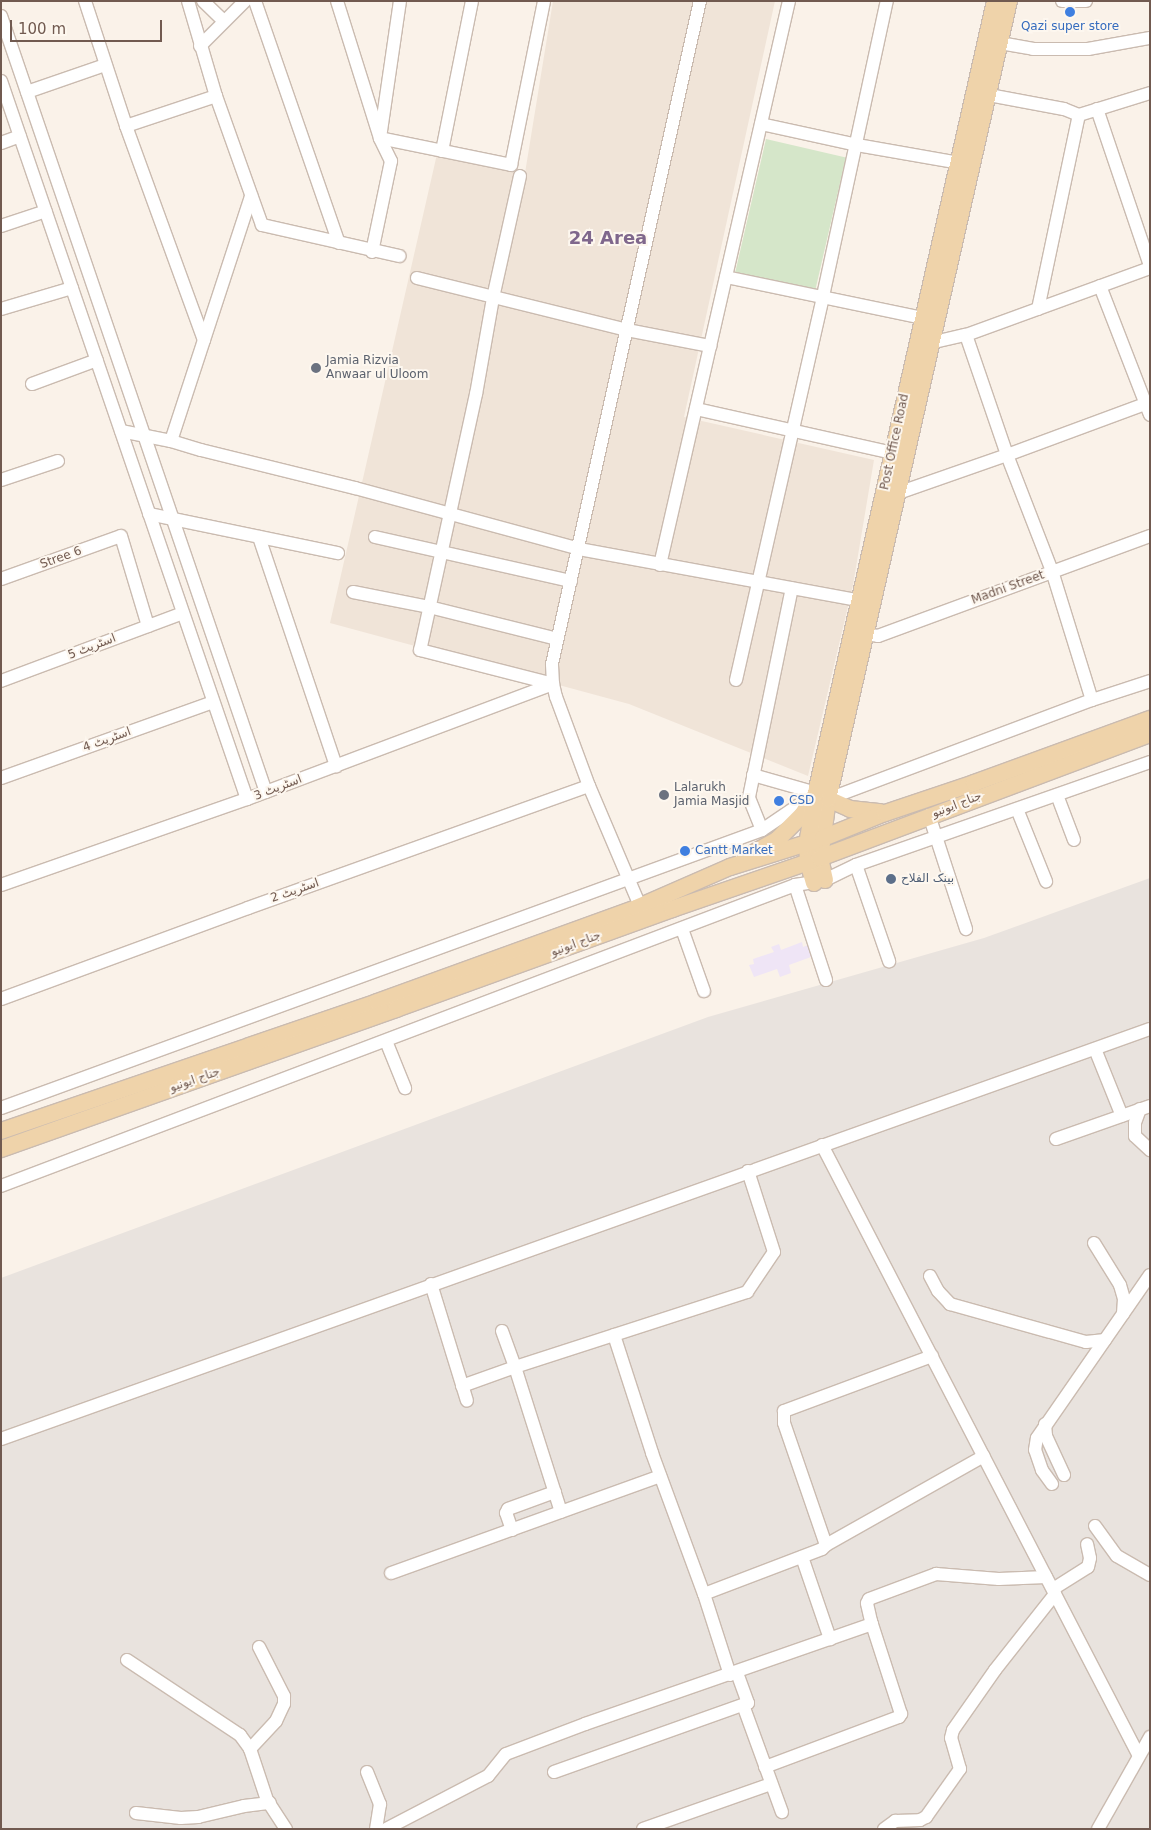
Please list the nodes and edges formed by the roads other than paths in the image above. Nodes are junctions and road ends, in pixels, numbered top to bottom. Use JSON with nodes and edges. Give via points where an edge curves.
{"nodes":[{"id":1,"x":86,"y":1,"type":"edge"},
{"id":2,"x":188,"y":1,"type":"edge"},
{"id":3,"x":203,"y":1,"type":"edge"},
{"id":4,"x":245,"y":1,"type":"edge"},
{"id":5,"x":255,"y":1,"type":"edge"},
{"id":6,"x":337,"y":1,"type":"edge"},
{"id":7,"x":400,"y":1,"type":"edge"},
{"id":8,"x":472,"y":1,"type":"edge"},
{"id":9,"x":544,"y":1,"type":"edge"},
{"id":10,"x":700,"y":1,"type":"edge"},
{"id":11,"x":789,"y":1,"type":"edge"},
{"id":12,"x":887,"y":1,"type":"edge"},
{"id":13,"x":995,"y":1,"type":"edge"},
{"id":14,"x":1009,"y":1,"type":"edge"},
{"id":15,"x":1062,"y":1,"type":"edge"},
{"id":16,"x":1086,"y":1,"type":"edge"},
{"id":17,"x":1,"y":16,"type":"edge"},
{"id":18,"x":224,"y":21,"type":"junction"},
{"id":19,"x":1150,"y":38,"type":"edge"},
{"id":20,"x":1000,"y":43,"type":"junction"},
{"id":21,"x":200,"y":46,"type":"junction"},
{"id":22,"x":105,"y":65,"type":"junction"},
{"id":23,"x":1,"y":81,"type":"edge"},
{"id":24,"x":27,"y":92,"type":"junction"},
{"id":25,"x":1150,"y":93,"type":"edge"},
{"id":26,"x":989,"y":95,"type":"junction"},
{"id":27,"x":216,"y":96,"type":"junction"},
{"id":28,"x":1097,"y":109,"type":"junction"},
{"id":29,"x":1079,"y":115,"type":"junction"},
{"id":30,"x":761,"y":124,"type":"junction"},
{"id":31,"x":126,"y":126,"type":"junction"},
{"id":32,"x":20,"y":136,"type":"junction"},
{"id":33,"x":380,"y":138,"type":"junction"},
{"id":34,"x":1,"y":143,"type":"edge"},
{"id":35,"x":857,"y":145,"type":"junction"},
{"id":36,"x":442,"y":151,"type":"junction"},
{"id":37,"x":966,"y":156,"type":"junction"},
{"id":38,"x":520,"y":176,"type":"dead end"},
{"id":39,"x":251,"y":196,"type":"junction"},
{"id":40,"x":46,"y":211,"type":"junction"},
{"id":41,"x":244,"y":221,"type":"junction"},
{"id":42,"x":262,"y":225,"type":"junction"},
{"id":43,"x":1,"y":226,"type":"edge"},
{"id":44,"x":339,"y":243,"type":"junction"},
{"id":45,"x":372,"y":252,"type":"junction"},
{"id":46,"x":400,"y":256,"type":"dead end"},
{"id":47,"x":1150,"y":267,"type":"edge"},
{"id":48,"x":726,"y":277,"type":"junction"},
{"id":49,"x":417,"y":278,"type":"dead end"},
{"id":50,"x":1100,"y":286,"type":"junction"},
{"id":51,"x":72,"y":288,"type":"junction"},
{"id":52,"x":824,"y":296,"type":"junction"},
{"id":53,"x":492,"y":298,"type":"junction"},
{"id":54,"x":1,"y":309,"type":"edge"},
{"id":55,"x":1038,"y":309,"type":"junction"},
{"id":56,"x":923,"y":318,"type":"junction"},
{"id":57,"x":627,"y":330,"type":"junction"},
{"id":58,"x":966,"y":335,"type":"junction"},
{"id":59,"x":204,"y":340,"type":"junction"},
{"id":60,"x":924,"y":342,"type":"junction"},
{"id":61,"x":710,"y":346,"type":"junction"},
{"id":62,"x":97,"y":360,"type":"junction"},
{"id":63,"x":32,"y":384,"type":"dead end"},
{"id":64,"x":1148,"y":407,"type":"edge"},
{"id":65,"x":696,"y":409,"type":"junction"},
{"id":66,"x":793,"y":430,"type":"junction"},
{"id":67,"x":121,"y":431,"type":"junction"},
{"id":68,"x":143,"y":434,"type":"junction"},
{"id":69,"x":172,"y":441,"type":"junction"},
{"id":70,"x":893,"y":453,"type":"junction"},
{"id":71,"x":1008,"y":455,"type":"junction"},
{"id":72,"x":58,"y":461,"type":"dead end"},
{"id":73,"x":1,"y":480,"type":"edge"},
{"id":74,"x":898,"y":494,"type":"junction"},
{"id":75,"x":450,"y":513,"type":"junction"},
{"id":76,"x":149,"y":514,"type":"junction"},
{"id":77,"x":172,"y":519,"type":"junction"},
{"id":78,"x":375,"y":536,"type":"dead end"},
{"id":79,"x":1150,"y":536,"type":"edge"},
{"id":80,"x":259,"y":537,"type":"junction"},
{"id":81,"x":579,"y":549,"type":"junction"},
{"id":82,"x":442,"y":552,"type":"junction"},
{"id":83,"x":338,"y":553,"type":"dead end"},
{"id":84,"x":660,"y":565,"type":"junction"},
{"id":85,"x":1052,"y":571,"type":"junction"},
{"id":86,"x":1,"y":579,"type":"edge"},
{"id":87,"x":571,"y":581,"type":"junction"},
{"id":88,"x":759,"y":583,"type":"junction"},
{"id":89,"x":792,"y":588,"type":"junction"},
{"id":90,"x":353,"y":592,"type":"dead end"},
{"id":91,"x":858,"y":600,"type":"junction"},
{"id":92,"x":430,"y":607,"type":"junction"},
{"id":93,"x":183,"y":613,"type":"junction"},
{"id":94,"x":148,"y":626,"type":"junction"},
{"id":95,"x":859,"y":633,"type":"junction"},
{"id":96,"x":557,"y":639,"type":"junction"},
{"id":97,"x":736,"y":680,"type":"dead end"},
{"id":98,"x":1,"y":681,"type":"edge"},
{"id":99,"x":1150,"y":681,"type":"edge"},
{"id":100,"x":553,"y":684,"type":"junction"},
{"id":101,"x":1092,"y":700,"type":"junction"},
{"id":102,"x":213,"y":702,"type":"junction"},
{"id":103,"x":1150,"y":719,"type":"edge"},
{"id":104,"x":1150,"y":734,"type":"edge"},
{"id":105,"x":336,"y":766,"type":"junction"},
{"id":106,"x":1148,"y":767,"type":"edge"},
{"id":107,"x":753,"y":775,"type":"junction"},
{"id":108,"x":1,"y":778,"type":"edge"},
{"id":109,"x":590,"y":786,"type":"junction"},
{"id":110,"x":266,"y":792,"type":"junction"},
{"id":111,"x":1057,"y":795,"type":"junction"},
{"id":112,"x":822,"y":796,"type":"junction"},
{"id":113,"x":247,"y":799,"type":"junction"},
{"id":114,"x":1018,"y":809,"type":"junction"},
{"id":115,"x":884,"y":813,"type":"junction"},
{"id":116,"x":929,"y":815,"type":"junction"},
{"id":117,"x":762,"y":830,"type":"junction"},
{"id":118,"x":935,"y":837,"type":"junction"},
{"id":119,"x":822,"y":838,"type":"junction"},
{"id":120,"x":1074,"y":840,"type":"dead end"},
{"id":121,"x":858,"y":843,"type":"junction"},
{"id":122,"x":807,"y":844,"type":"junction"},
{"id":123,"x":814,"y":860,"type":"junction"},
{"id":124,"x":856,"y":865,"type":"junction"},
{"id":125,"x":730,"y":867,"type":"junction"},
{"id":126,"x":772,"y":874,"type":"junction"},
{"id":127,"x":826,"y":878,"type":"junction"},
{"id":128,"x":630,"y":879,"type":"junction"},
{"id":129,"x":1046,"y":881,"type":"dead end"},
{"id":130,"x":1,"y":885,"type":"edge"},
{"id":131,"x":795,"y":885,"type":"junction"},
{"id":132,"x":778,"y":893,"type":"junction"},
{"id":133,"x":640,"y":906,"type":"junction"},
{"id":134,"x":682,"y":929,"type":"junction"},
{"id":135,"x":966,"y":929,"type":"dead end"},
{"id":136,"x":889,"y":961,"type":"dead end"},
{"id":137,"x":826,"y":980,"type":"dead end"},
{"id":138,"x":704,"y":991,"type":"dead end"},
{"id":139,"x":1,"y":999,"type":"edge"},
{"id":140,"x":1150,"y":1029,"type":"edge"},
{"id":141,"x":386,"y":1041,"type":"junction"},
{"id":142,"x":1095,"y":1049,"type":"junction"},
{"id":143,"x":405,"y":1088,"type":"dead end"},
{"id":144,"x":1145,"y":1107,"type":"edge"},
{"id":145,"x":1,"y":1108,"type":"edge"},
{"id":146,"x":1122,"y":1116,"type":"junction"},
{"id":147,"x":1,"y":1132,"type":"edge"},
{"id":148,"x":1056,"y":1139,"type":"dead end"},
{"id":149,"x":822,"y":1145,"type":"junction"},
{"id":150,"x":1,"y":1149,"type":"edge"},
{"id":151,"x":1150,"y":1150,"type":"edge"},
{"id":152,"x":748,"y":1172,"type":"junction"},
{"id":153,"x":1,"y":1186,"type":"edge"},
{"id":154,"x":1094,"y":1243,"type":"dead end"},
{"id":155,"x":1150,"y":1275,"type":"edge"},
{"id":156,"x":930,"y":1276,"type":"dead end"},
{"id":157,"x":431,"y":1284,"type":"junction"},
{"id":158,"x":1123,"y":1314,"type":"junction"},
{"id":159,"x":502,"y":1331,"type":"dead end"},
{"id":160,"x":614,"y":1335,"type":"junction"},
{"id":161,"x":1105,"y":1340,"type":"junction"},
{"id":162,"x":932,"y":1356,"type":"junction"},
{"id":163,"x":516,"y":1367,"type":"junction"},
{"id":164,"x":462,"y":1386,"type":"junction"},
{"id":165,"x":467,"y":1401,"type":"dead end"},
{"id":166,"x":1045,"y":1424,"type":"junction"},
{"id":167,"x":1,"y":1438,"type":"edge"},
{"id":168,"x":984,"y":1456,"type":"junction"},
{"id":169,"x":1064,"y":1475,"type":"dead end"},
{"id":170,"x":660,"y":1476,"type":"junction"},
{"id":171,"x":1052,"y":1484,"type":"dead end"},
{"id":172,"x":555,"y":1492,"type":"junction"},
{"id":173,"x":561,"y":1512,"type":"junction"},
{"id":174,"x":1095,"y":1526,"type":"dead end"},
{"id":175,"x":512,"y":1530,"type":"junction"},
{"id":176,"x":1086,"y":1544,"type":"dead end"},
{"id":177,"x":826,"y":1545,"type":"junction"},
{"id":178,"x":802,"y":1557,"type":"junction"},
{"id":179,"x":391,"y":1573,"type":"dead end"},
{"id":180,"x":1150,"y":1576,"type":"edge"},
{"id":181,"x":1046,"y":1577,"type":"junction"},
{"id":182,"x":1054,"y":1591,"type":"junction"},
{"id":183,"x":704,"y":1594,"type":"junction"},
{"id":184,"x":872,"y":1624,"type":"junction"},
{"id":185,"x":830,"y":1639,"type":"junction"},
{"id":186,"x":259,"y":1647,"type":"dead end"},
{"id":187,"x":127,"y":1660,"type":"dead end"},
{"id":188,"x":734,"y":1673,"type":"junction"},
{"id":189,"x":743,"y":1705,"type":"junction"},
{"id":190,"x":1150,"y":1737,"type":"edge"},
{"id":191,"x":250,"y":1749,"type":"junction"},
{"id":192,"x":1139,"y":1756,"type":"junction"},
{"id":193,"x":765,"y":1767,"type":"junction"},
{"id":194,"x":367,"y":1772,"type":"dead end"},
{"id":195,"x":554,"y":1772,"type":"dead end"},
{"id":196,"x":771,"y":1784,"type":"junction"},
{"id":197,"x":270,"y":1803,"type":"junction"},
{"id":198,"x":782,"y":1812,"type":"dead end"},
{"id":199,"x":136,"y":1813,"type":"dead end"},
{"id":200,"x":286,"y":1829,"type":"edge"},
{"id":201,"x":376,"y":1829,"type":"edge"},
{"id":202,"x":386,"y":1829,"type":"edge"},
{"id":203,"x":644,"y":1829,"type":"edge"},
{"id":204,"x":884,"y":1829,"type":"edge"},
{"id":205,"x":1098,"y":1829,"type":"edge"}],
"edges":[{"from":1,"to":22,"type":"street"},
{"from":2,"to":21,"type":"street"},
{"from":3,"to":18,"type":"street"},
{"from":4,"to":18,"type":"street"},
{"from":5,"to":44,"type":"street"},
{"from":6,"to":33,"type":"street"},
{"from":7,"to":33,"type":"street"},
{"from":8,"to":36,"type":"street"},
{"from":9,"to":36,"type":"street","via":[[511,165]]},
{"from":10,"to":57,"type":"street"},
{"from":11,"to":30,"type":"street"},
{"from":12,"to":35,"type":"street"},
{"from":13,"to":37,"type":"main road","name":"Post Office Road"},
{"from":14,"to":20,"type":"main road","name":"Post Office Road"},
{"from":15,"to":16,"type":"street"},
{"from":17,"to":24,"type":"street"},
{"from":18,"to":21,"type":"street"},
{"from":19,"to":20,"type":"street","via":[[1088,49],[1032,49]]},
{"from":20,"to":26,"type":"main road","name":"Post Office Road"},
{"from":21,"to":27,"type":"street"},
{"from":22,"to":24,"type":"street"},
{"from":22,"to":31,"type":"street"},
{"from":23,"to":32,"type":"street"},
{"from":24,"to":68,"type":"street"},
{"from":25,"to":28,"type":"street"},
{"from":26,"to":29,"type":"street","via":[[1064,109]]},
{"from":26,"to":37,"type":"main road","name":"Post Office Road"},
{"from":27,"to":31,"type":"street"},
{"from":27,"to":39,"type":"street"},
{"from":28,"to":29,"type":"street"},
{"from":28,"to":47,"type":"street"},
{"from":29,"to":55,"type":"street"},
{"from":30,"to":35,"type":"street"},
{"from":30,"to":48,"type":"street"},
{"from":31,"to":59,"type":"street"},
{"from":32,"to":34,"type":"street"},
{"from":32,"to":40,"type":"street"},
{"from":33,"to":36,"type":"street"},
{"from":33,"to":45,"type":"street","via":[[391,161]]},
{"from":35,"to":37,"type":"street"},
{"from":35,"to":52,"type":"street"},
{"from":37,"to":56,"type":"main road","name":"Post Office Road"},
{"from":37,"to":60,"type":"main road","name":"Post Office Road"},
{"from":38,"to":53,"type":"street"},
{"from":39,"to":41,"type":"street"},
{"from":39,"to":42,"type":"street"},
{"from":40,"to":43,"type":"street"},
{"from":40,"to":51,"type":"street"},
{"from":41,"to":42,"type":"street"},
{"from":41,"to":59,"type":"street"},
{"from":42,"to":44,"type":"street"},
{"from":44,"to":45,"type":"street"},
{"from":45,"to":46,"type":"street"},
{"from":47,"to":50,"type":"street"},
{"from":48,"to":52,"type":"street"},
{"from":48,"to":61,"type":"street"},
{"from":49,"to":53,"type":"street"},
{"from":50,"to":55,"type":"street"},
{"from":50,"to":64,"type":"street"},
{"from":51,"to":54,"type":"street"},
{"from":51,"to":62,"type":"street"},
{"from":52,"to":56,"type":"street"},
{"from":52,"to":66,"type":"street"},
{"from":53,"to":57,"type":"street"},
{"from":53,"to":75,"type":"street","via":[[476,394]]},
{"from":55,"to":58,"type":"street"},
{"from":56,"to":60,"type":"main road","name":"Post Office Road"},
{"from":57,"to":61,"type":"street"},
{"from":57,"to":81,"type":"street"},
{"from":58,"to":60,"type":"street"},
{"from":58,"to":71,"type":"street"},
{"from":59,"to":69,"type":"street"},
{"from":60,"to":70,"type":"main road","name":"Post Office Road"},
{"from":60,"to":74,"type":"main road","name":"Post Office Road"},
{"from":61,"to":65,"type":"street"},
{"from":62,"to":63,"type":"street"},
{"from":62,"to":67,"type":"street"},
{"from":64,"to":71,"type":"street"},
{"from":65,"to":66,"type":"street"},
{"from":65,"to":84,"type":"street"},
{"from":66,"to":70,"type":"street"},
{"from":66,"to":88,"type":"street"},
{"from":67,"to":68,"type":"street"},
{"from":67,"to":76,"type":"street"},
{"from":68,"to":69,"type":"street"},
{"from":68,"to":77,"type":"street"},
{"from":69,"to":75,"type":"street"},
{"from":70,"to":91,"type":"main road","name":"Post Office Road"},
{"from":71,"to":74,"type":"street"},
{"from":71,"to":85,"type":"street"},
{"from":72,"to":73,"type":"street"},
{"from":74,"to":95,"type":"main road","name":"Post Office Road"},
{"from":75,"to":81,"type":"street"},
{"from":75,"to":82,"type":"street"},
{"from":76,"to":77,"type":"street"},
{"from":76,"to":93,"type":"street"},
{"from":77,"to":80,"type":"street"},
{"from":77,"to":110,"type":"street"},
{"from":78,"to":82,"type":"street"},
{"from":79,"to":85,"type":"street","name":"Madni Street"},
{"from":80,"to":83,"type":"street"},
{"from":80,"to":105,"type":"street"},
{"from":81,"to":84,"type":"street"},
{"from":81,"to":87,"type":"street"},
{"from":82,"to":87,"type":"street"},
{"from":82,"to":92,"type":"street"},
{"from":84,"to":88,"type":"street"},
{"from":85,"to":95,"type":"street","name":"Madni Street","via":[[878,636]]},
{"from":85,"to":101,"type":"street"},
{"from":86,"to":94,"type":"street","name":"Stree 6","via":[[121,536]]},
{"from":87,"to":96,"type":"street"},
{"from":88,"to":89,"type":"street"},
{"from":88,"to":97,"type":"street"},
{"from":89,"to":91,"type":"street"},
{"from":89,"to":107,"type":"street"},
{"from":90,"to":92,"type":"street"},
{"from":91,"to":95,"type":"main road","name":"Post Office Road"},
{"from":92,"to":96,"type":"street"},
{"from":92,"to":100,"type":"street","via":[[420,650]]},
{"from":93,"to":94,"type":"street","name":"اسٹریٹ 5"},
{"from":93,"to":102,"type":"street"},
{"from":94,"to":98,"type":"street","name":"اسٹریٹ 5"},
{"from":95,"to":112,"type":"main road","name":"Post Office Road"},
{"from":96,"to":100,"type":"street","via":[[552,664]]},
{"from":99,"to":101,"type":"street"},
{"from":100,"to":105,"type":"street","name":"اسٹریٹ 3"},
{"from":100,"to":109,"type":"street"},
{"from":101,"to":112,"type":"street"},
{"from":102,"to":108,"type":"street","name":"اسٹریٹ 4"},
{"from":102,"to":113,"type":"street"},
{"from":103,"to":115,"type":"main road","name":"جناح ایونیو"},
{"from":104,"to":116,"type":"main road","name":"جناح ایونیو"},
{"from":105,"to":110,"type":"street","name":"اسٹریٹ 3"},
{"from":106,"to":111,"type":"street"},
{"from":107,"to":112,"type":"street"},
{"from":107,"to":117,"type":"street","via":[[749,797]]},
{"from":109,"to":128,"type":"street"},
{"from":109,"to":139,"type":"street","name":"اسٹریٹ 2"},
{"from":110,"to":113,"type":"street","name":"اسٹریٹ 3"},
{"from":111,"to":114,"type":"street"},
{"from":111,"to":120,"type":"street"},
{"from":112,"to":115,"type":"main road","via":[[850,809]]},
{"from":112,"to":117,"type":"street"},
{"from":112,"to":119,"type":"main road","name":"Post Office Road"},
{"from":112,"to":122,"type":"main road","name":"Post Office Road"},
{"from":112,"to":125,"type":"main road","via":[[777,840]]},
{"from":113,"to":130,"type":"street","name":"اسٹریٹ 3"},
{"from":114,"to":118,"type":"street"},
{"from":114,"to":129,"type":"street"},
{"from":115,"to":119,"type":"main road","name":"جناح ایونیو"},
{"from":116,"to":118,"type":"street"},
{"from":116,"to":121,"type":"main road","name":"جناح ایونیو"},
{"from":117,"to":128,"type":"street"},
{"from":118,"to":124,"type":"street"},
{"from":118,"to":135,"type":"street"},
{"from":119,"to":122,"type":"main road","name":"جناح ایونیو"},
{"from":119,"to":123,"type":"main road","name":"Post Office Road"},
{"from":121,"to":123,"type":"main road","name":"جناح ایونیو"},
{"from":121,"to":127,"type":"street"},
{"from":122,"to":123,"type":"main road","name":"Post Office Road"},
{"from":122,"to":125,"type":"main road","name":"جناح ایونیو"},
{"from":123,"to":126,"type":"main road","name":"جناح ایونیو"},
{"from":123,"to":127,"type":"main road","name":"Post Office Road"},
{"from":124,"to":127,"type":"street"},
{"from":124,"to":136,"type":"street"},
{"from":125,"to":133,"type":"main road","name":"جناح ایونیو"},
{"from":126,"to":132,"type":"street"},
{"from":126,"to":150,"type":"main road","name":"جناح ایونیو"},
{"from":127,"to":131,"type":"street"},
{"from":128,"to":133,"type":"street"},
{"from":128,"to":145,"type":"street"},
{"from":131,"to":132,"type":"street"},
{"from":131,"to":137,"type":"street"},
{"from":132,"to":134,"type":"street"},
{"from":133,"to":147,"type":"main road","name":"جناح ایونیو","via":[[377,1002]]},
{"from":134,"to":138,"type":"street"},
{"from":134,"to":141,"type":"street"},
{"from":140,"to":142,"type":"street"},
{"from":141,"to":143,"type":"street"},
{"from":141,"to":153,"type":"street"},
{"from":142,"to":146,"type":"street"},
{"from":142,"to":149,"type":"street"},
{"from":144,"to":146,"type":"street"},
{"from":144,"to":151,"type":"street","via":[[1135,1136]]},
{"from":146,"to":148,"type":"street"},
{"from":149,"to":152,"type":"street"},
{"from":149,"to":162,"type":"street"},
{"from":152,"to":157,"type":"street"},
{"from":152,"to":160,"type":"street","via":[[774,1252],[747,1292]]},
{"from":154,"to":158,"type":"street","via":[[1120,1286],[1124,1299]]},
{"from":155,"to":158,"type":"street"},
{"from":156,"to":161,"type":"street","via":[[950,1304],[1086,1342]]},
{"from":157,"to":164,"type":"street"},
{"from":157,"to":167,"type":"street"},
{"from":158,"to":161,"type":"street"},
{"from":159,"to":163,"type":"street"},
{"from":160,"to":163,"type":"street"},
{"from":160,"to":170,"type":"street"},
{"from":161,"to":166,"type":"street"},
{"from":162,"to":168,"type":"street"},
{"from":162,"to":177,"type":"street","via":[[784,1411],[784,1423]]},
{"from":163,"to":164,"type":"street"},
{"from":163,"to":172,"type":"street"},
{"from":164,"to":165,"type":"street"},
{"from":166,"to":169,"type":"street","via":[[1046,1436]]},
{"from":166,"to":171,"type":"street","via":[[1035,1450],[1042,1470]]},
{"from":168,"to":177,"type":"street"},
{"from":168,"to":181,"type":"street"},
{"from":170,"to":173,"type":"street"},
{"from":170,"to":183,"type":"street"},
{"from":172,"to":173,"type":"street"},
{"from":172,"to":175,"type":"street","via":[[508,1509],[506,1513]]},
{"from":173,"to":175,"type":"street"},
{"from":174,"to":180,"type":"street","via":[[1117,1556]]},
{"from":175,"to":179,"type":"street"},
{"from":176,"to":182,"type":"street","via":[[1090,1558],[1088,1567]]},
{"from":177,"to":178,"type":"street"},
{"from":178,"to":183,"type":"street"},
{"from":178,"to":185,"type":"street"},
{"from":181,"to":182,"type":"street"},
{"from":181,"to":184,"type":"street","via":[[999,1579],[936,1574],[869,1599]]},
{"from":182,"to":192,"type":"street"},
{"from":182,"to":204,"type":"street","via":[[954,1730],[951,1738],[960,1769],[926,1817],[895,1821]]},
{"from":183,"to":188,"type":"street"},
{"from":184,"to":185,"type":"street"},
{"from":184,"to":193,"type":"street","via":[[901,1714],[899,1717]]},
{"from":185,"to":188,"type":"street"},
{"from":186,"to":191,"type":"street","via":[[284,1696],[284,1704],[276,1721]]},
{"from":187,"to":191,"type":"street","via":[[240,1735]]},
{"from":188,"to":189,"type":"street","via":[[748,1701]]},
{"from":188,"to":202,"type":"street","via":[[506,1754],[488,1776]]},
{"from":189,"to":193,"type":"street"},
{"from":189,"to":195,"type":"street"},
{"from":190,"to":192,"type":"street"},
{"from":191,"to":197,"type":"street"},
{"from":192,"to":205,"type":"street"},
{"from":193,"to":196,"type":"street"},
{"from":194,"to":201,"type":"street","via":[[380,1804]]},
{"from":196,"to":198,"type":"street"},
{"from":196,"to":203,"type":"street"},
{"from":197,"to":199,"type":"street","via":[[198,1818]]},
{"from":197,"to":200,"type":"street"}]}
